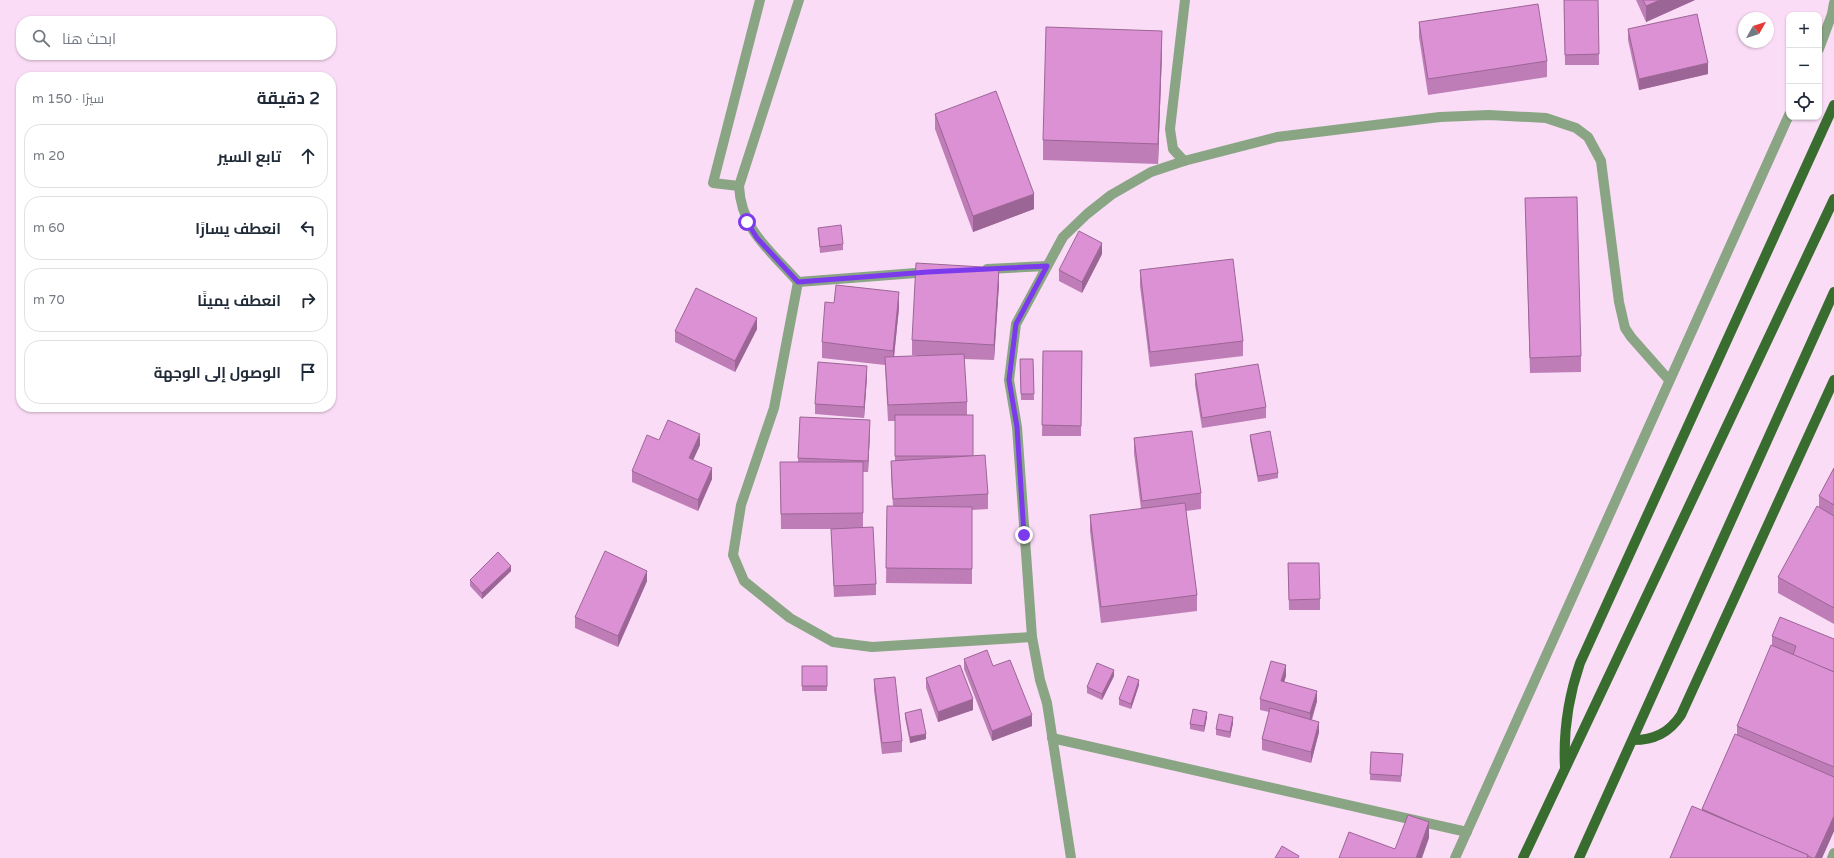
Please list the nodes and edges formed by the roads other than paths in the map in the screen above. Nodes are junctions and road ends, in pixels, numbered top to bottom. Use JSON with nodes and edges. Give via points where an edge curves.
{"nodes":[{"id":1,"x":760,"y":0,"type":"edge"},
{"id":2,"x":799,"y":0,"type":"edge"},
{"id":3,"x":1185,"y":0,"type":"edge"},
{"id":4,"x":1834,"y":3,"type":"edge"},
{"id":5,"x":1819,"y":48,"type":"edge"},
{"id":6,"x":1834,"y":105,"type":"edge"},
{"id":7,"x":1787,"y":120,"type":"edge"},
{"id":8,"x":1184,"y":161,"type":"junction"},
{"id":9,"x":739,"y":186,"type":"junction"},
{"id":10,"x":1834,"y":199,"type":"edge"},
{"id":11,"x":1047,"y":266,"type":"junction"},
{"id":12,"x":975,"y":270,"type":"edge"},
{"id":13,"x":936,"y":271,"type":"edge"},
{"id":14,"x":798,"y":282,"type":"junction"},
{"id":15,"x":1834,"y":292,"type":"edge"},
{"id":16,"x":1669,"y":380,"type":"junction"},
{"id":17,"x":1834,"y":380,"type":"edge"},
{"id":18,"x":1032,"y":638,"type":"junction"},
{"id":19,"x":1052,"y":738,"type":"junction"},
{"id":20,"x":1633,"y":740,"type":"junction"},
{"id":21,"x":1565,"y":770,"type":"junction"},
{"id":22,"x":1467,"y":832,"type":"junction"},
{"id":23,"x":1834,"y":854,"type":"edge"},
{"id":24,"x":1071,"y":858,"type":"edge"},
{"id":25,"x":1455,"y":858,"type":"edge"},
{"id":26,"x":1523,"y":858,"type":"edge"},
{"id":27,"x":1579,"y":858,"type":"edge"},
{"id":28,"x":1832,"y":858,"type":"edge"}],
"edges":[{"from":1,"to":9,"type":"street","via":[[713,183]]},
{"from":2,"to":9,"type":"street"},
{"from":3,"to":8,"type":"street","via":[[1170,129],[1173,148]]},
{"from":4,"to":5,"type":"street"},
{"from":6,"to":21,"type":"main road","via":[[1580,663],[1571,689],[1566,716]]},
{"from":7,"to":16,"type":"street"},
{"from":8,"to":11,"type":"street","via":[[1151,172],[1111,195],[1063,237]]},
{"from":8,"to":16,"type":"street","via":[[1277,137],[1440,117],[1489,115],[1546,118],[1576,128],[1588,137],[1601,161],[1619,302],[1625,328]]},
{"from":9,"to":14,"type":"street","via":[[740,203],[747,222],[757,238]]},
{"from":10,"to":21,"type":"main road"},
{"from":11,"to":12,"type":"street"},
{"from":11,"to":18,"type":"street","via":[[1016,324],[1009,380],[1017,427]]},
{"from":13,"to":14,"type":"street"},
{"from":14,"to":18,"type":"street","via":[[774,408],[741,505],[733,555],[744,581],[790,618],[832,642],[872,647]]},
{"from":15,"to":20,"type":"main road"},
{"from":16,"to":22,"type":"street"},
{"from":17,"to":20,"type":"main road","via":[[1681,715],[1675,724],[1660,734],[1644,740]]},
{"from":18,"to":19,"type":"street"},
{"from":19,"to":22,"type":"street"},
{"from":19,"to":24,"type":"street"},
{"from":20,"to":27,"type":"main road"},
{"from":21,"to":26,"type":"main road"},
{"from":22,"to":25,"type":"street"},
{"from":23,"to":28,"type":"street"}]}
